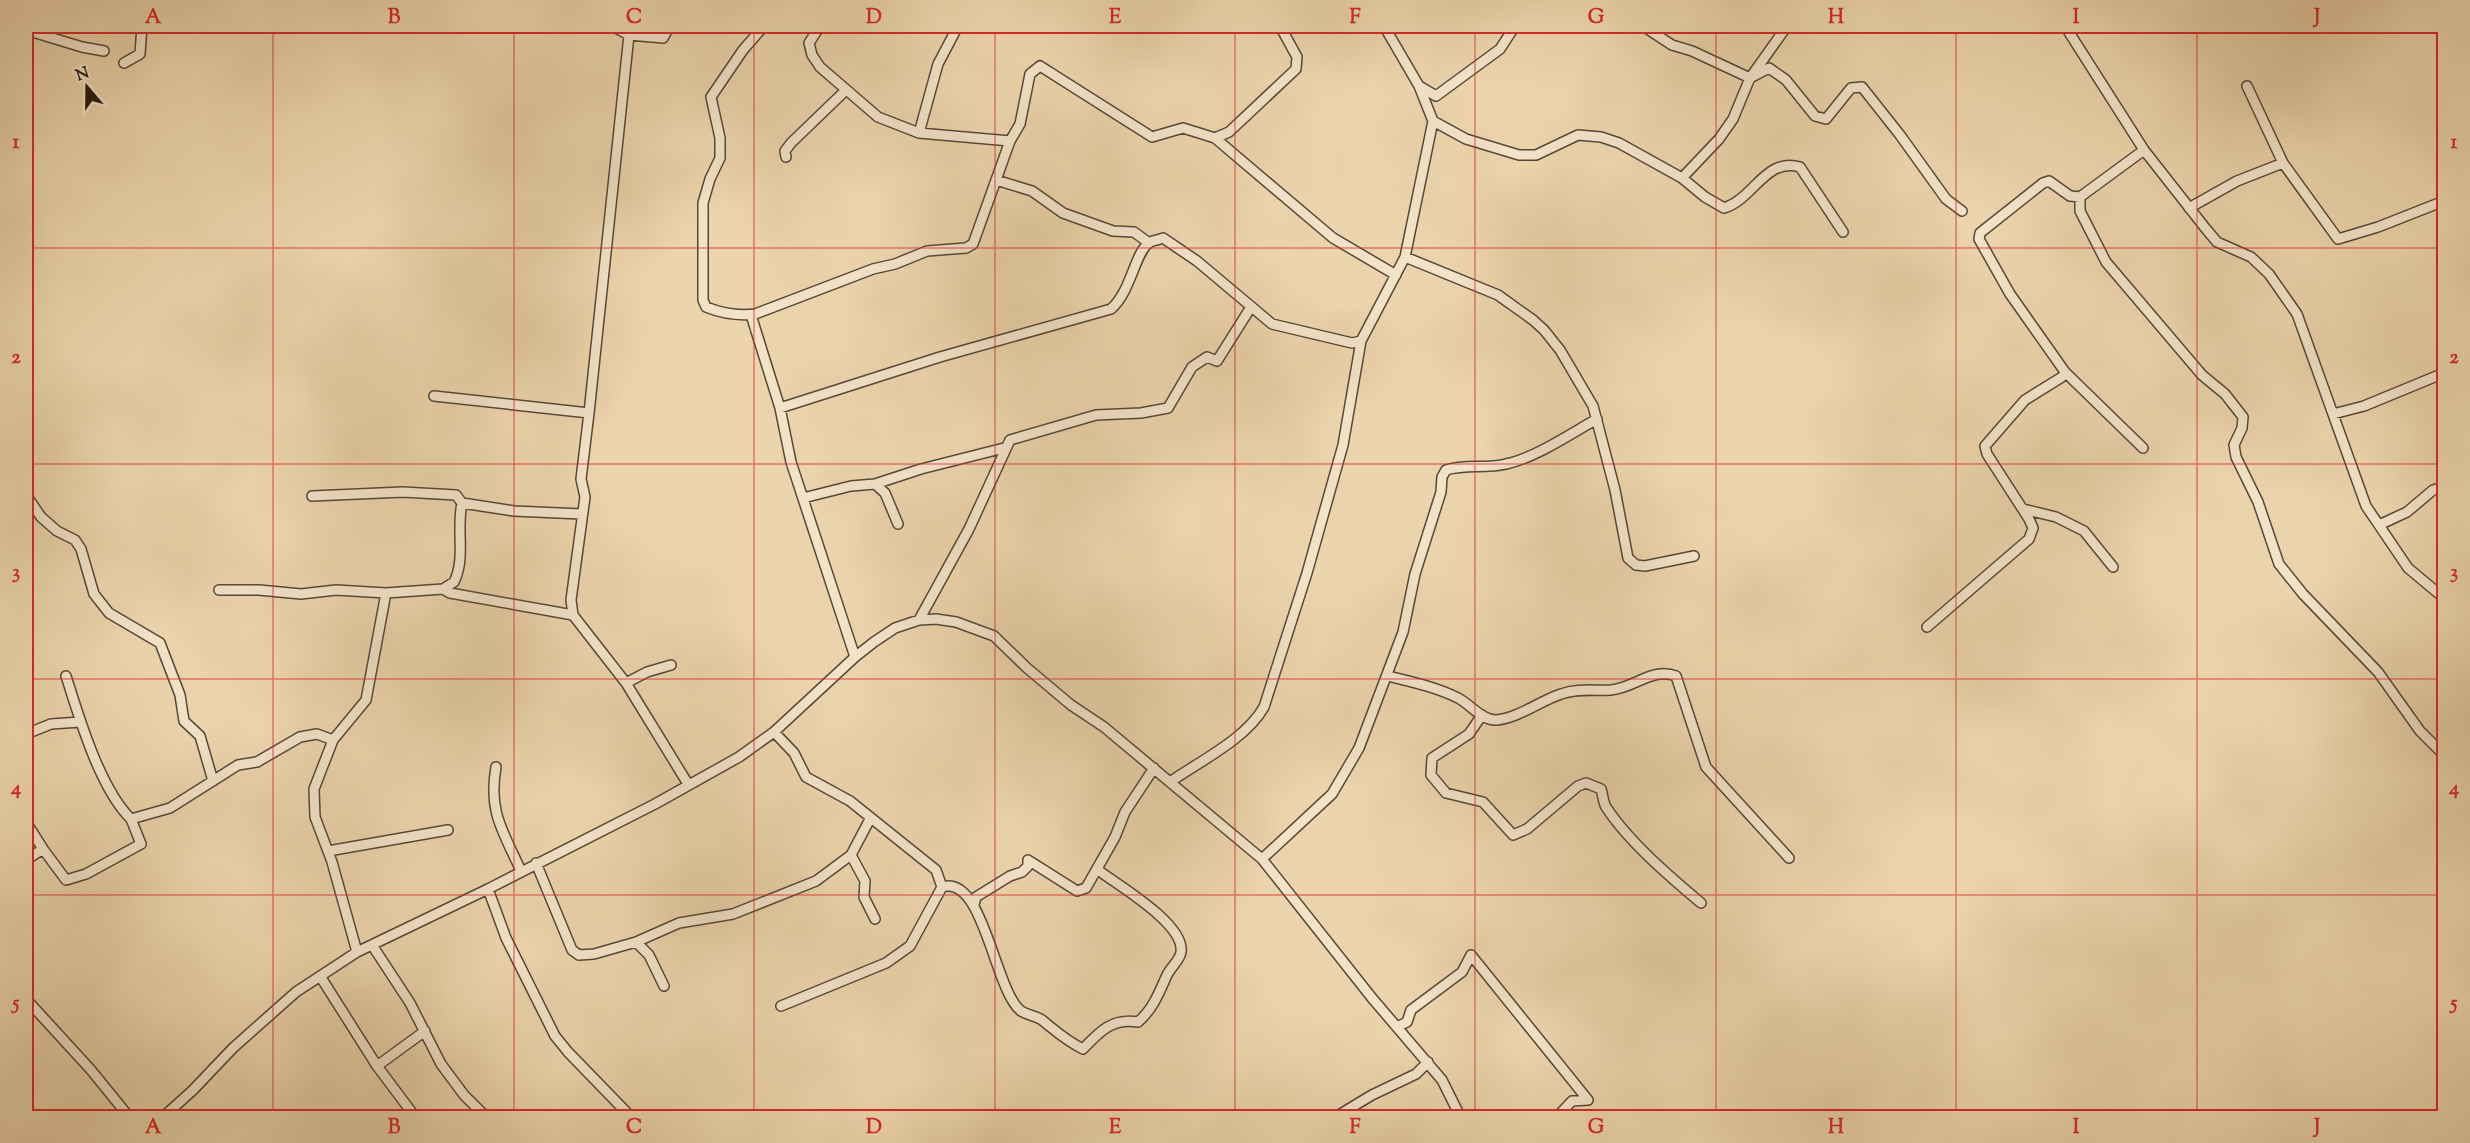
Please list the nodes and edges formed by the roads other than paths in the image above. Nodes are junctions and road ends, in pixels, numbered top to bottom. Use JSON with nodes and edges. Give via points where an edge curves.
{"nodes":[{"id":1,"x":142,"y":26,"type":"edge"},
{"id":2,"x":612,"y":26,"type":"edge"},
{"id":3,"x":670,"y":26,"type":"edge"},
{"id":4,"x":764,"y":26,"type":"edge"},
{"id":5,"x":820,"y":26,"type":"edge"},
{"id":6,"x":958,"y":26,"type":"edge"},
{"id":7,"x":1280,"y":26,"type":"edge"},
{"id":8,"x":1384,"y":26,"type":"edge"},
{"id":9,"x":1515,"y":26,"type":"edge"},
{"id":10,"x":1643,"y":26,"type":"edge"},
{"id":11,"x":1787,"y":26,"type":"edge"},
{"id":12,"x":2065,"y":26,"type":"edge"},
{"id":13,"x":26,"y":30,"type":"edge"},
{"id":14,"x":629,"y":35,"type":"junction"},
{"id":15,"x":104,"y":51,"type":"dead end"},
{"id":16,"x":124,"y":63,"type":"dead end"},
{"id":17,"x":1750,"y":78,"type":"junction"},
{"id":18,"x":1419,"y":86,"type":"junction"},
{"id":19,"x":2247,"y":86,"type":"dead end"},
{"id":20,"x":846,"y":90,"type":"junction"},
{"id":21,"x":1433,"y":121,"type":"junction"},
{"id":22,"x":919,"y":133,"type":"junction"},
{"id":23,"x":1215,"y":138,"type":"junction"},
{"id":24,"x":1010,"y":141,"type":"junction"},
{"id":25,"x":2144,"y":150,"type":"junction"},
{"id":26,"x":786,"y":157,"type":"dead end"},
{"id":27,"x":2283,"y":163,"type":"junction"},
{"id":28,"x":1682,"y":178,"type":"junction"},
{"id":29,"x":996,"y":180,"type":"junction"},
{"id":30,"x":2080,"y":197,"type":"junction"},
{"id":31,"x":2445,"y":201,"type":"edge"},
{"id":32,"x":2189,"y":208,"type":"junction"},
{"id":33,"x":1962,"y":211,"type":"dead end"},
{"id":34,"x":1844,"y":232,"type":"dead end"},
{"id":35,"x":1149,"y":243,"type":"junction"},
{"id":36,"x":1405,"y":257,"type":"junction"},
{"id":37,"x":1396,"y":275,"type":"junction"},
{"id":38,"x":1251,"y":307,"type":"junction"},
{"id":39,"x":751,"y":315,"type":"junction"},
{"id":40,"x":1361,"y":341,"type":"junction"},
{"id":41,"x":2065,"y":372,"type":"junction"},
{"id":42,"x":2445,"y":373,"type":"edge"},
{"id":43,"x":434,"y":396,"type":"dead end"},
{"id":44,"x":780,"y":408,"type":"junction"},
{"id":45,"x":589,"y":413,"type":"junction"},
{"id":46,"x":2333,"y":414,"type":"junction"},
{"id":47,"x":1597,"y":419,"type":"junction"},
{"id":48,"x":1004,"y":448,"type":"junction"},
{"id":49,"x":2143,"y":448,"type":"dead end"},
{"id":50,"x":875,"y":484,"type":"junction"},
{"id":51,"x":2445,"y":487,"type":"edge"},
{"id":52,"x":312,"y":496,"type":"dead end"},
{"id":53,"x":803,"y":498,"type":"junction"},
{"id":54,"x":27,"y":502,"type":"edge"},
{"id":55,"x":462,"y":503,"type":"junction"},
{"id":56,"x":2023,"y":509,"type":"junction"},
{"id":57,"x":581,"y":514,"type":"junction"},
{"id":58,"x":898,"y":524,"type":"dead end"},
{"id":59,"x":2379,"y":525,"type":"junction"},
{"id":60,"x":1694,"y":556,"type":"dead end"},
{"id":61,"x":2113,"y":567,"type":"dead end"},
{"id":62,"x":443,"y":589,"type":"junction"},
{"id":63,"x":219,"y":590,"type":"dead end"},
{"id":64,"x":386,"y":593,"type":"junction"},
{"id":65,"x":2445,"y":598,"type":"edge"},
{"id":66,"x":573,"y":615,"type":"junction"},
{"id":67,"x":919,"y":620,"type":"junction"},
{"id":68,"x":1927,"y":627,"type":"dead end"},
{"id":69,"x":855,"y":657,"type":"junction"},
{"id":70,"x":671,"y":665,"type":"dead end"},
{"id":71,"x":66,"y":676,"type":"dead end"},
{"id":72,"x":1388,"y":676,"type":"junction"},
{"id":73,"x":626,"y":683,"type":"junction"},
{"id":74,"x":1482,"y":716,"type":"junction"},
{"id":75,"x":80,"y":722,"type":"junction"},
{"id":76,"x":774,"y":732,"type":"junction"},
{"id":77,"x":26,"y":734,"type":"edge"},
{"id":78,"x":333,"y":740,"type":"junction"},
{"id":79,"x":2445,"y":755,"type":"edge"},
{"id":80,"x":496,"y":767,"type":"dead end"},
{"id":81,"x":1154,"y":768,"type":"junction"},
{"id":82,"x":213,"y":781,"type":"junction"},
{"id":83,"x":1170,"y":782,"type":"junction"},
{"id":84,"x":688,"y":784,"type":"junction"},
{"id":85,"x":131,"y":819,"type":"junction"},
{"id":86,"x":870,"y":819,"type":"junction"},
{"id":87,"x":26,"y":822,"type":"edge"},
{"id":88,"x":448,"y":830,"type":"dead end"},
{"id":89,"x":43,"y":849,"type":"junction"},
{"id":90,"x":328,"y":851,"type":"junction"},
{"id":91,"x":851,"y":855,"type":"junction"},
{"id":92,"x":1789,"y":858,"type":"dead end"},
{"id":93,"x":1262,"y":859,"type":"junction"},
{"id":94,"x":26,"y":860,"type":"edge"},
{"id":95,"x":536,"y":863,"type":"junction"},
{"id":96,"x":1098,"y":870,"type":"junction"},
{"id":97,"x":521,"y":871,"type":"junction"},
{"id":98,"x":942,"y":887,"type":"junction"},
{"id":99,"x":488,"y":889,"type":"junction"},
{"id":100,"x":1701,"y":903,"type":"dead end"},
{"id":101,"x":975,"y":904,"type":"junction"},
{"id":102,"x":875,"y":919,"type":"dead end"},
{"id":103,"x":636,"y":942,"type":"junction"},
{"id":104,"x":372,"y":945,"type":"junction"},
{"id":105,"x":357,"y":952,"type":"junction"},
{"id":106,"x":320,"y":976,"type":"junction"},
{"id":107,"x":664,"y":986,"type":"dead end"},
{"id":108,"x":26,"y":999,"type":"edge"},
{"id":109,"x":781,"y":1006,"type":"dead end"},
{"id":110,"x":1397,"y":1027,"type":"junction"},
{"id":111,"x":425,"y":1031,"type":"junction"},
{"id":112,"x":1428,"y":1062,"type":"junction"},
{"id":113,"x":377,"y":1066,"type":"junction"},
{"id":114,"x":1338,"y":1117,"type":"edge"},
{"id":115,"x":130,"y":1118,"type":"edge"},
{"id":116,"x":162,"y":1118,"type":"edge"},
{"id":117,"x":416,"y":1118,"type":"edge"},
{"id":118,"x":487,"y":1118,"type":"edge"},
{"id":119,"x":632,"y":1118,"type":"edge"},
{"id":120,"x":1461,"y":1118,"type":"edge"},
{"id":121,"x":1556,"y":1118,"type":"edge"}],
"edges":[{"from":1,"to":16,"type":"street","via":[[140,54]]},
{"from":2,"to":14,"type":"street"},
{"from":3,"to":14,"type":"street","via":[[663,38]]},
{"from":4,"to":39,"type":"street","via":[[711,97],[720,158],[703,203],[703,300],[706,306],[724,313]]},
{"from":5,"to":20,"type":"street","via":[[809,43],[812,55]]},
{"from":6,"to":22,"type":"street","via":[[938,64]]},
{"from":7,"to":23,"type":"street","via":[[1298,57],[1296,69],[1229,132]]},
{"from":8,"to":18,"type":"street"},
{"from":9,"to":18,"type":"street","via":[[1500,49],[1436,96]]},
{"from":10,"to":17,"type":"street","via":[[1672,45]]},
{"from":11,"to":17,"type":"street"},
{"from":12,"to":25,"type":"street"},
{"from":13,"to":15,"type":"street"},
{"from":14,"to":45,"type":"street"},
{"from":17,"to":28,"type":"street","via":[[1733,119]]},
{"from":17,"to":33,"type":"street","via":[[1769,68],[1786,80],[1815,116],[1826,119],[1851,88],[1862,87],[1946,199]]},
{"from":18,"to":21,"type":"street"},
{"from":19,"to":27,"type":"street"},
{"from":20,"to":22,"type":"street","via":[[878,117]]},
{"from":20,"to":26,"type":"street","via":[[791,143]]},
{"from":21,"to":28,"type":"street","via":[[1466,139],[1519,155],[1536,154],[1578,135],[1592,135],[1619,143]]},
{"from":21,"to":36,"type":"street"},
{"from":22,"to":24,"type":"street"},
{"from":23,"to":24,"type":"street","via":[[1183,128],[1152,137],[1040,66],[1030,74],[1020,124]]},
{"from":23,"to":37,"type":"street","via":[[1333,238]]},
{"from":24,"to":29,"type":"street"},
{"from":25,"to":30,"type":"street"},
{"from":25,"to":32,"type":"street"},
{"from":27,"to":31,"type":"street","via":[[2338,239]]},
{"from":27,"to":32,"type":"street","via":[[2237,181]]},
{"from":28,"to":34,"type":"street","via":[[1724,208],[1735,204],[1776,167],[1800,167]]},
{"from":29,"to":35,"type":"street","via":[[1032,191],[1063,213],[1113,231],[1134,232]]},
{"from":29,"to":39,"type":"street","via":[[973,244],[966,248],[927,251]]},
{"from":30,"to":41,"type":"street","via":[[2070,196],[2049,181],[2043,183],[1980,233],[1979,239],[2010,294]]},
{"from":30,"to":79,"type":"street","via":[[2080,211],[2106,262],[2243,417],[2234,445],[2236,457],[2258,502],[2279,564],[2378,672],[2420,731]]},
{"from":32,"to":46,"type":"street","via":[[2217,243],[2251,257],[2269,274],[2297,314]]},
{"from":35,"to":38,"type":"street","via":[[1163,238],[1179,248]]},
{"from":35,"to":44,"type":"street","via":[[1141,253],[1127,290],[1111,309],[940,357]]},
{"from":36,"to":37,"type":"street"},
{"from":36,"to":47,"type":"street","via":[[1498,295],[1533,320],[1560,350]]},
{"from":37,"to":40,"type":"street"},
{"from":38,"to":40,"type":"street","via":[[1272,324]]},
{"from":38,"to":48,"type":"street","via":[[1217,361],[1207,357],[1192,367],[1168,408],[1096,414],[1010,440]]},
{"from":39,"to":44,"type":"street"},
{"from":40,"to":83,"type":"street","via":[[1343,445],[1264,707],[1245,732]]},
{"from":41,"to":49,"type":"street"},
{"from":41,"to":56,"type":"street","via":[[2025,400],[1985,446]]},
{"from":42,"to":46,"type":"street","via":[[2364,406]]},
{"from":43,"to":45,"type":"street"},
{"from":44,"to":53,"type":"street"},
{"from":45,"to":57,"type":"street"},
{"from":46,"to":59,"type":"street","via":[[2366,506]]},
{"from":47,"to":60,"type":"street","via":[[1628,558],[1635,565],[1645,566]]},
{"from":47,"to":72,"type":"street","via":[[1505,465],[1446,470]]},
{"from":48,"to":50,"type":"street"},
{"from":48,"to":67,"type":"street","via":[[969,529]]},
{"from":50,"to":53,"type":"street"},
{"from":50,"to":58,"type":"street","via":[[885,493]]},
{"from":51,"to":59,"type":"street","via":[[2433,490],[2407,512]]},
{"from":52,"to":55,"type":"street","via":[[403,492],[456,495]]},
{"from":53,"to":69,"type":"street"},
{"from":54,"to":82,"type":"street","via":[[57,531],[75,540],[94,594],[109,613],[160,643],[180,695],[184,721],[200,736]]},
{"from":55,"to":57,"type":"street","via":[[514,511]]},
{"from":55,"to":62,"type":"street","via":[[457,576]]},
{"from":56,"to":61,"type":"street","via":[[2056,517],[2084,531]]},
{"from":56,"to":68,"type":"street","via":[[2032,528],[2029,538]]},
{"from":57,"to":66,"type":"street","via":[[571,600]]},
{"from":59,"to":65,"type":"street","via":[[2408,568]]},
{"from":62,"to":64,"type":"street"},
{"from":62,"to":66,"type":"street"},
{"from":63,"to":64,"type":"street"},
{"from":64,"to":78,"type":"street","via":[[366,700]]},
{"from":66,"to":73,"type":"street"},
{"from":67,"to":69,"type":"street","via":[[896,628]]},
{"from":67,"to":81,"type":"street","via":[[956,622],[994,636],[1071,705]]},
{"from":69,"to":76,"type":"street"},
{"from":70,"to":73,"type":"street"},
{"from":71,"to":75,"type":"street"},
{"from":72,"to":74,"type":"street","via":[[1432,687],[1460,699]]},
{"from":72,"to":93,"type":"street","via":[[1359,748],[1332,794]]},
{"from":73,"to":84,"type":"street"},
{"from":74,"to":92,"type":"street","via":[[1496,720],[1562,693],[1612,690],[1658,673],[1676,676],[1706,767]]},
{"from":74,"to":100,"type":"street","via":[[1468,735],[1432,758],[1431,775],[1446,793],[1483,802],[1513,835],[1527,829],[1578,786],[1586,783],[1601,789],[1605,805],[1638,844]]},
{"from":75,"to":77,"type":"street","via":[[51,724]]},
{"from":75,"to":85,"type":"street","via":[[106,784]]},
{"from":76,"to":84,"type":"street","via":[[739,757]]},
{"from":76,"to":86,"type":"street","via":[[794,753],[806,777],[850,801]]},
{"from":78,"to":82,"type":"street","via":[[317,734],[300,737]]},
{"from":78,"to":90,"type":"street","via":[[314,789],[315,817]]},
{"from":80,"to":97,"type":"street","via":[[495,816]]},
{"from":81,"to":83,"type":"street"},
{"from":81,"to":96,"type":"street","via":[[1125,812]]},
{"from":82,"to":85,"type":"street","via":[[170,808]]},
{"from":83,"to":93,"type":"street"},
{"from":84,"to":95,"type":"street"},
{"from":85,"to":89,"type":"street","via":[[141,844],[86,874],[66,880]]},
{"from":86,"to":91,"type":"street"},
{"from":86,"to":98,"type":"street","via":[[936,870]]},
{"from":87,"to":89,"type":"street"},
{"from":88,"to":90,"type":"street"},
{"from":89,"to":94,"type":"street"},
{"from":90,"to":105,"type":"street"},
{"from":91,"to":102,"type":"street","via":[[865,881],[864,897]]},
{"from":91,"to":103,"type":"street","via":[[816,881],[784,894],[733,914],[679,923]]},
{"from":93,"to":110,"type":"street"},
{"from":95,"to":97,"type":"street"},
{"from":95,"to":103,"type":"street","via":[[572,950],[579,955],[594,954]]},
{"from":96,"to":101,"type":"street","via":[[1086,888],[1077,891],[1028,860],[1022,872],[976,897]]},
{"from":96,"to":101,"type":"street","via":[[1174,929],[1182,944],[1181,955],[1148,1013],[1138,1022],[1113,1023],[1083,1049],[1020,1010],[998,974]]},
{"from":97,"to":99,"type":"street"},
{"from":98,"to":101,"type":"street","via":[[948,885],[963,891]]},
{"from":98,"to":109,"type":"street","via":[[910,946],[886,963]]},
{"from":99,"to":104,"type":"street"},
{"from":99,"to":119,"type":"street","via":[[506,938],[555,1036]]},
{"from":103,"to":107,"type":"street","via":[[649,955]]},
{"from":104,"to":105,"type":"street"},
{"from":104,"to":111,"type":"street"},
{"from":105,"to":106,"type":"street"},
{"from":106,"to":113,"type":"street"},
{"from":106,"to":116,"type":"street","via":[[240,1041]]},
{"from":108,"to":115,"type":"street"},
{"from":110,"to":112,"type":"street"},
{"from":110,"to":121,"type":"street","via":[[1407,1022],[1411,1010],[1462,972],[1471,955],[1588,1100],[1572,1101]]},
{"from":111,"to":113,"type":"street"},
{"from":111,"to":118,"type":"street","via":[[441,1064]]},
{"from":112,"to":114,"type":"street","via":[[1416,1074]]},
{"from":112,"to":120,"type":"street"},
{"from":113,"to":117,"type":"street"}]}
